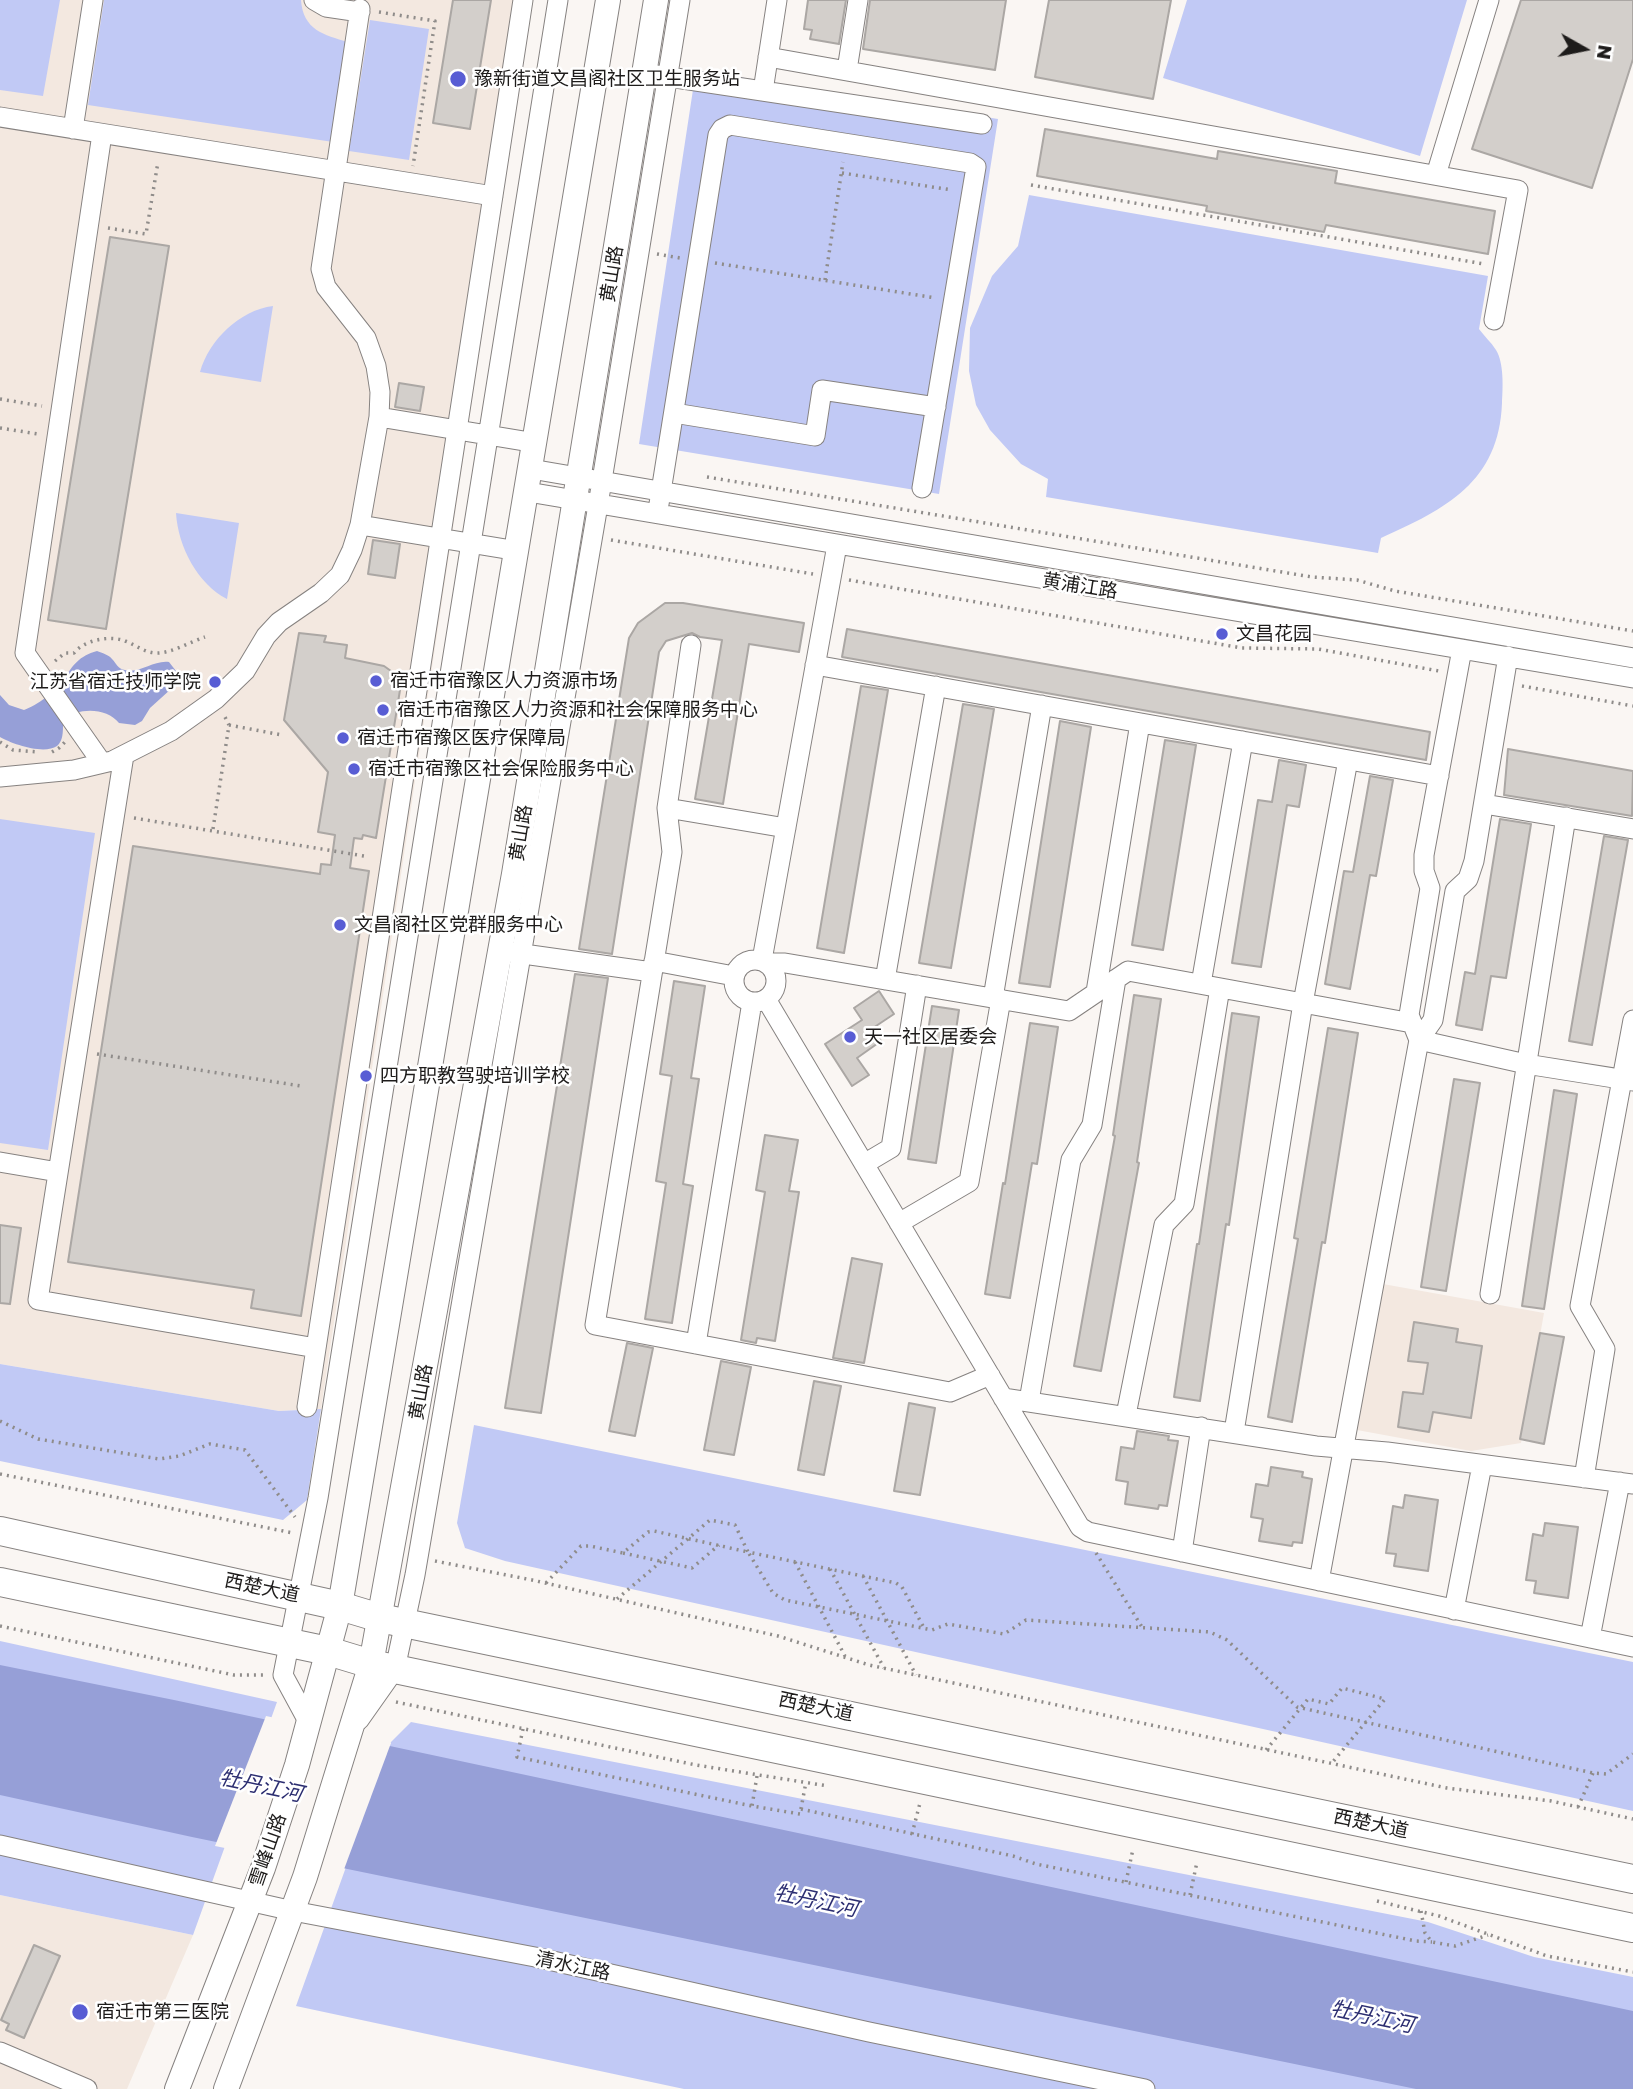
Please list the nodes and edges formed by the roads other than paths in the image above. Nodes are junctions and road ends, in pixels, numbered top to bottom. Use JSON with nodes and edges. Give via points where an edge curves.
{"nodes":[{"id":1,"x":93,"y":0,"type":"edge"},
{"id":2,"x":314,"y":0,"type":"edge"},
{"id":3,"x":523,"y":0,"type":"edge"},
{"id":4,"x":558,"y":0,"type":"edge"},
{"id":5,"x":608,"y":0,"type":"edge"},
{"id":6,"x":656,"y":0,"type":"edge"},
{"id":7,"x":680,"y":0,"type":"edge"},
{"id":8,"x":777,"y":0,"type":"edge"},
{"id":9,"x":858,"y":0,"type":"edge"},
{"id":10,"x":1489,"y":0,"type":"edge"},
{"id":11,"x":768,"y":57,"type":"junction"},
{"id":12,"x":847,"y":70,"type":"junction"},
{"id":13,"x":656,"y":75,"type":"junction"},
{"id":14,"x":763,"y":91,"type":"junction"},
{"id":15,"x":0,"y":117,"type":"edge"},
{"id":16,"x":982,"y":124,"type":"dead end"},
{"id":17,"x":73,"y":129,"type":"junction"},
{"id":18,"x":102,"y":134,"type":"junction"},
{"id":19,"x":336,"y":172,"type":"junction"},
{"id":20,"x":1436,"y":175,"type":"junction"},
{"id":21,"x":493,"y":196,"type":"junction"},
{"id":22,"x":1494,"y":320,"type":"dead end"},
{"id":23,"x":936,"y":407,"type":"junction"},
{"id":24,"x":674,"y":413,"type":"junction"},
{"id":25,"x":379,"y":417,"type":"junction"},
{"id":26,"x":457,"y":430,"type":"junction"},
{"id":27,"x":488,"y":435,"type":"junction"},
{"id":28,"x":536,"y":443,"type":"junction"},
{"id":29,"x":530,"y":481,"type":"junction"},
{"id":30,"x":922,"y":488,"type":"dead end"},
{"id":31,"x":588,"y":491,"type":"junction"},
{"id":32,"x":661,"y":492,"type":"junction"},
{"id":33,"x":657,"y":514,"type":"junction"},
{"id":34,"x":360,"y":525,"type":"junction"},
{"id":35,"x":440,"y":538,"type":"junction"},
{"id":36,"x":470,"y":543,"type":"junction"},
{"id":37,"x":837,"y":545,"type":"junction"},
{"id":38,"x":518,"y":551,"type":"junction"},
{"id":39,"x":691,"y":645,"type":"dead end"},
{"id":40,"x":1462,"y":649,"type":"junction"},
{"id":41,"x":1508,"y":656,"type":"junction"},
{"id":42,"x":1633,"y":659,"type":"edge"},
{"id":43,"x":815,"y":665,"type":"junction"},
{"id":44,"x":1633,"y":678,"type":"edge"},
{"id":45,"x":936,"y":686,"type":"junction"},
{"id":46,"x":1042,"y":705,"type":"junction"},
{"id":47,"x":1140,"y":723,"type":"junction"},
{"id":48,"x":1243,"y":741,"type":"junction"},
{"id":49,"x":124,"y":755,"type":"junction"},
{"id":50,"x":1348,"y":760,"type":"junction"},
{"id":51,"x":102,"y":763,"type":"junction"},
{"id":52,"x":1438,"y":776,"type":"junction"},
{"id":53,"x":0,"y":777,"type":"edge"},
{"id":54,"x":1484,"y":804,"type":"junction"},
{"id":55,"x":667,"y":808,"type":"junction"},
{"id":56,"x":1566,"y":817,"type":"junction"},
{"id":57,"x":786,"y":828,"type":"junction"},
{"id":58,"x":1633,"y":829,"type":"edge"},
{"id":59,"x":511,"y":952,"type":"junction"},
{"id":60,"x":765,"y":962,"type":"junction"},
{"id":61,"x":653,"y":966,"type":"junction"},
{"id":62,"x":734,"y":976,"type":"junction"},
{"id":63,"x":1116,"y":979,"type":"junction"},
{"id":64,"x":885,"y":980,"type":"junction"},
{"id":65,"x":918,"y":985,"type":"junction"},
{"id":66,"x":1210,"y":986,"type":"junction"},
{"id":67,"x":1096,"y":992,"type":"junction"},
{"id":68,"x":997,"y":999,"type":"junction"},
{"id":69,"x":759,"y":1001,"type":"junction"},
{"id":70,"x":1303,"y":1003,"type":"junction"},
{"id":71,"x":1633,"y":1020,"type":"edge"},
{"id":72,"x":1415,"y":1031,"type":"junction"},
{"id":73,"x":1526,"y":1064,"type":"junction"},
{"id":74,"x":1628,"y":1080,"type":"edge"},
{"id":75,"x":0,"y":1162,"type":"edge"},
{"id":76,"x":864,"y":1164,"type":"junction"},
{"id":77,"x":58,"y":1172,"type":"junction"},
{"id":78,"x":899,"y":1223,"type":"junction"},
{"id":79,"x":1490,"y":1294,"type":"dead end"},
{"id":80,"x":696,"y":1344,"type":"junction"},
{"id":81,"x":316,"y":1348,"type":"junction"},
{"id":82,"x":990,"y":1375,"type":"junction"},
{"id":83,"x":1003,"y":1398,"type":"junction"},
{"id":84,"x":1029,"y":1401,"type":"junction"},
{"id":85,"x":307,"y":1407,"type":"dead end"},
{"id":86,"x":1126,"y":1415,"type":"junction"},
{"id":87,"x":1201,"y":1427,"type":"junction"},
{"id":88,"x":1234,"y":1432,"type":"junction"},
{"id":89,"x":1343,"y":1447,"type":"junction"},
{"id":90,"x":1482,"y":1465,"type":"junction"},
{"id":91,"x":1584,"y":1478,"type":"junction"},
{"id":92,"x":1626,"y":1483,"type":"edge"},
{"id":93,"x":0,"y":1531,"type":"edge"},
{"id":94,"x":1182,"y":1552,"type":"junction"},
{"id":95,"x":1320,"y":1581,"type":"junction"},
{"id":96,"x":0,"y":1582,"type":"edge"},
{"id":97,"x":298,"y":1597,"type":"junction"},
{"id":98,"x":340,"y":1606,"type":"junction"},
{"id":99,"x":1454,"y":1610,"type":"junction"},
{"id":100,"x":392,"y":1621,"type":"junction"},
{"id":101,"x":1590,"y":1638,"type":"junction"},
{"id":102,"x":289,"y":1643,"type":"junction"},
{"id":103,"x":1633,"y":1647,"type":"edge"},
{"id":104,"x":328,"y":1651,"type":"junction"},
{"id":105,"x":383,"y":1667,"type":"junction"},
{"id":106,"x":309,"y":1723,"type":"junction"},
{"id":107,"x":352,"y":1729,"type":"junction"},
{"id":108,"x":0,"y":1845,"type":"edge"},
{"id":109,"x":1633,"y":1879,"type":"edge"},
{"id":110,"x":251,"y":1901,"type":"junction"},
{"id":111,"x":293,"y":1911,"type":"junction"},
{"id":112,"x":1633,"y":1928,"type":"edge"},
{"id":113,"x":0,"y":2052,"type":"edge"},
{"id":114,"x":87,"y":2089,"type":"edge"},
{"id":115,"x":177,"y":2089,"type":"edge"},
{"id":116,"x":226,"y":2089,"type":"edge"},
{"id":117,"x":1145,"y":2089,"type":"edge"}],
"edges":[{"from":1,"to":17,"type":"street"},
{"from":2,"to":19,"type":"street","via":[[326,7],[360,11]]},
{"from":3,"to":21,"type":"street"},
{"from":4,"to":27,"type":"street"},
{"from":5,"to":28,"type":"main road"},
{"from":6,"to":13,"type":"main road","name":"黄山路"},
{"from":7,"to":13,"type":"street"},
{"from":8,"to":11,"type":"street"},
{"from":9,"to":12,"type":"street"},
{"from":10,"to":20,"type":"street"},
{"from":11,"to":12,"type":"street"},
{"from":11,"to":14,"type":"street"},
{"from":12,"to":20,"type":"street"},
{"from":13,"to":14,"type":"street"},
{"from":13,"to":31,"type":"main road","name":"黄山路"},
{"from":13,"to":31,"type":"street","via":[[639,251]]},
{"from":14,"to":16,"type":"street"},
{"from":15,"to":17,"type":"street"},
{"from":17,"to":18,"type":"street"},
{"from":18,"to":19,"type":"street"},
{"from":18,"to":51,"type":"street","via":[[25,653]]},
{"from":19,"to":21,"type":"street"},
{"from":19,"to":25,"type":"street","via":[[321,269],[332,296],[366,338],[376,366]]},
{"from":20,"to":22,"type":"street","via":[[1518,190]]},
{"from":21,"to":26,"type":"street"},
{"from":23,"to":24,"type":"street","via":[[822,390],[815,436]]},
{"from":23,"to":24,"type":"street","via":[[976,167],[730,125],[718,135]]},
{"from":23,"to":30,"type":"street"},
{"from":24,"to":32,"type":"street"},
{"from":25,"to":26,"type":"street"},
{"from":25,"to":34,"type":"street"},
{"from":26,"to":27,"type":"street"},
{"from":26,"to":35,"type":"street"},
{"from":27,"to":28,"type":"street"},
{"from":27,"to":36,"type":"street"},
{"from":28,"to":29,"type":"main road"},
{"from":29,"to":31,"type":"street","name":"黄浦江路"},
{"from":29,"to":38,"type":"main road"},
{"from":31,"to":32,"type":"street","name":"黄浦江路"},
{"from":31,"to":33,"type":"street","name":"黄浦江路"},
{"from":31,"to":59,"type":"main road","name":"黄山路"},
{"from":31,"to":59,"type":"street","via":[[592,537]]},
{"from":32,"to":33,"type":"street"},
{"from":32,"to":42,"type":"street","name":"黄浦江路"},
{"from":33,"to":37,"type":"street","name":"黄浦江路"},
{"from":34,"to":35,"type":"street"},
{"from":34,"to":49,"type":"street","via":[[340,575],[279,622],[244,671],[216,699],[171,731]]},
{"from":35,"to":36,"type":"street"},
{"from":35,"to":81,"type":"street"},
{"from":36,"to":38,"type":"street"},
{"from":36,"to":97,"type":"street"},
{"from":37,"to":40,"type":"street","name":"黄浦江路"},
{"from":37,"to":43,"type":"street"},
{"from":38,"to":98,"type":"main road"},
{"from":39,"to":55,"type":"street"},
{"from":40,"to":41,"type":"street","name":"黄浦江路"},
{"from":40,"to":52,"type":"street"},
{"from":41,"to":44,"type":"street","name":"黄浦江路"},
{"from":41,"to":54,"type":"street"},
{"from":43,"to":45,"type":"street"},
{"from":43,"to":57,"type":"street"},
{"from":45,"to":46,"type":"street"},
{"from":45,"to":64,"type":"street"},
{"from":46,"to":47,"type":"street"},
{"from":46,"to":68,"type":"street"},
{"from":47,"to":48,"type":"street"},
{"from":47,"to":67,"type":"street"},
{"from":48,"to":50,"type":"street"},
{"from":48,"to":66,"type":"street"},
{"from":49,"to":51,"type":"street"},
{"from":49,"to":77,"type":"street"},
{"from":50,"to":52,"type":"street"},
{"from":50,"to":70,"type":"street"},
{"from":51,"to":53,"type":"street"},
{"from":52,"to":72,"type":"street","via":[[1424,855],[1430,888],[1409,1015]]},
{"from":54,"to":56,"type":"street"},
{"from":54,"to":72,"type":"street","via":[[1474,862],[1468,879],[1455,891],[1433,1020]]},
{"from":55,"to":57,"type":"street"},
{"from":55,"to":61,"type":"street","via":[[672,852]]},
{"from":56,"to":58,"type":"street"},
{"from":56,"to":73,"type":"street"},
{"from":57,"to":60,"type":"street"},
{"from":59,"to":61,"type":"street"},
{"from":59,"to":100,"type":"main road","name":"黄山路"},
{"from":59,"to":100,"type":"street","via":[[417,1558]]},
{"from":60,"to":62,"type":"street","via":[[748,961]]},
{"from":60,"to":64,"type":"street"},
{"from":60,"to":69,"type":"street","via":[[777,982]]},
{"from":61,"to":62,"type":"street"},
{"from":61,"to":80,"type":"street","via":[[595,1325]]},
{"from":62,"to":69,"type":"street","via":[[736,990],[745,1000]]},
{"from":63,"to":66,"type":"street","via":[[1128,971]]},
{"from":63,"to":67,"type":"street"},
{"from":63,"to":84,"type":"street","via":[[1091,1125],[1071,1160]]},
{"from":64,"to":65,"type":"street"},
{"from":65,"to":68,"type":"street"},
{"from":65,"to":76,"type":"street","via":[[891,1147]]},
{"from":66,"to":70,"type":"street"},
{"from":66,"to":86,"type":"street","via":[[1184,1204],[1164,1226]]},
{"from":67,"to":68,"type":"street","via":[[1069,1011]]},
{"from":68,"to":78,"type":"street","via":[[969,1182]]},
{"from":69,"to":76,"type":"street"},
{"from":69,"to":80,"type":"street"},
{"from":70,"to":72,"type":"street"},
{"from":70,"to":88,"type":"street"},
{"from":71,"to":74,"type":"street"},
{"from":72,"to":73,"type":"street"},
{"from":72,"to":89,"type":"street"},
{"from":73,"to":74,"type":"street"},
{"from":73,"to":79,"type":"street"},
{"from":74,"to":91,"type":"street","via":[[1580,1306],[1605,1349]]},
{"from":75,"to":77,"type":"street"},
{"from":76,"to":78,"type":"street"},
{"from":77,"to":81,"type":"street","via":[[38,1300]]},
{"from":78,"to":82,"type":"street"},
{"from":80,"to":82,"type":"street","via":[[950,1392]]},
{"from":81,"to":85,"type":"street"},
{"from":82,"to":83,"type":"street"},
{"from":83,"to":84,"type":"street"},
{"from":83,"to":94,"type":"street","via":[[1080,1527]]},
{"from":84,"to":86,"type":"street"},
{"from":86,"to":87,"type":"street"},
{"from":87,"to":88,"type":"street"},
{"from":87,"to":94,"type":"street"},
{"from":88,"to":89,"type":"street"},
{"from":89,"to":90,"type":"street"},
{"from":89,"to":95,"type":"street"},
{"from":90,"to":91,"type":"street"},
{"from":90,"to":99,"type":"street"},
{"from":91,"to":92,"type":"street"},
{"from":92,"to":101,"type":"street"},
{"from":93,"to":97,"type":"highway","name":"西楚大道"},
{"from":94,"to":95,"type":"street"},
{"from":95,"to":99,"type":"street"},
{"from":96,"to":102,"type":"highway"},
{"from":97,"to":98,"type":"highway","name":"西楚大道"},
{"from":97,"to":102,"type":"street"},
{"from":98,"to":100,"type":"highway","name":"西楚大道"},
{"from":98,"to":104,"type":"main road","name":"雪峰山路"},
{"from":99,"to":101,"type":"street"},
{"from":100,"to":105,"type":"main road","name":"黄山路"},
{"from":100,"to":109,"type":"highway","name":"西楚大道"},
{"from":101,"to":103,"type":"street"},
{"from":102,"to":104,"type":"highway"},
{"from":102,"to":106,"type":"street","via":[[283,1675]]},
{"from":104,"to":105,"type":"highway"},
{"from":104,"to":106,"type":"main road","name":"雪峰山路"},
{"from":105,"to":107,"type":"main road"},
{"from":105,"to":107,"type":"street","via":[[374,1698]]},
{"from":105,"to":112,"type":"highway"},
{"from":106,"to":110,"type":"main road","name":"雪峰山路"},
{"from":107,"to":111,"type":"main road"},
{"from":108,"to":110,"type":"street","name":"清水江路"},
{"from":110,"to":111,"type":"street","name":"清水江路"},
{"from":110,"to":115,"type":"main road","name":"雪峰山路"},
{"from":111,"to":116,"type":"main road"},
{"from":111,"to":117,"type":"street","name":"清水江路","via":[[535,1957]]},
{"from":113,"to":114,"type":"street"}]}
